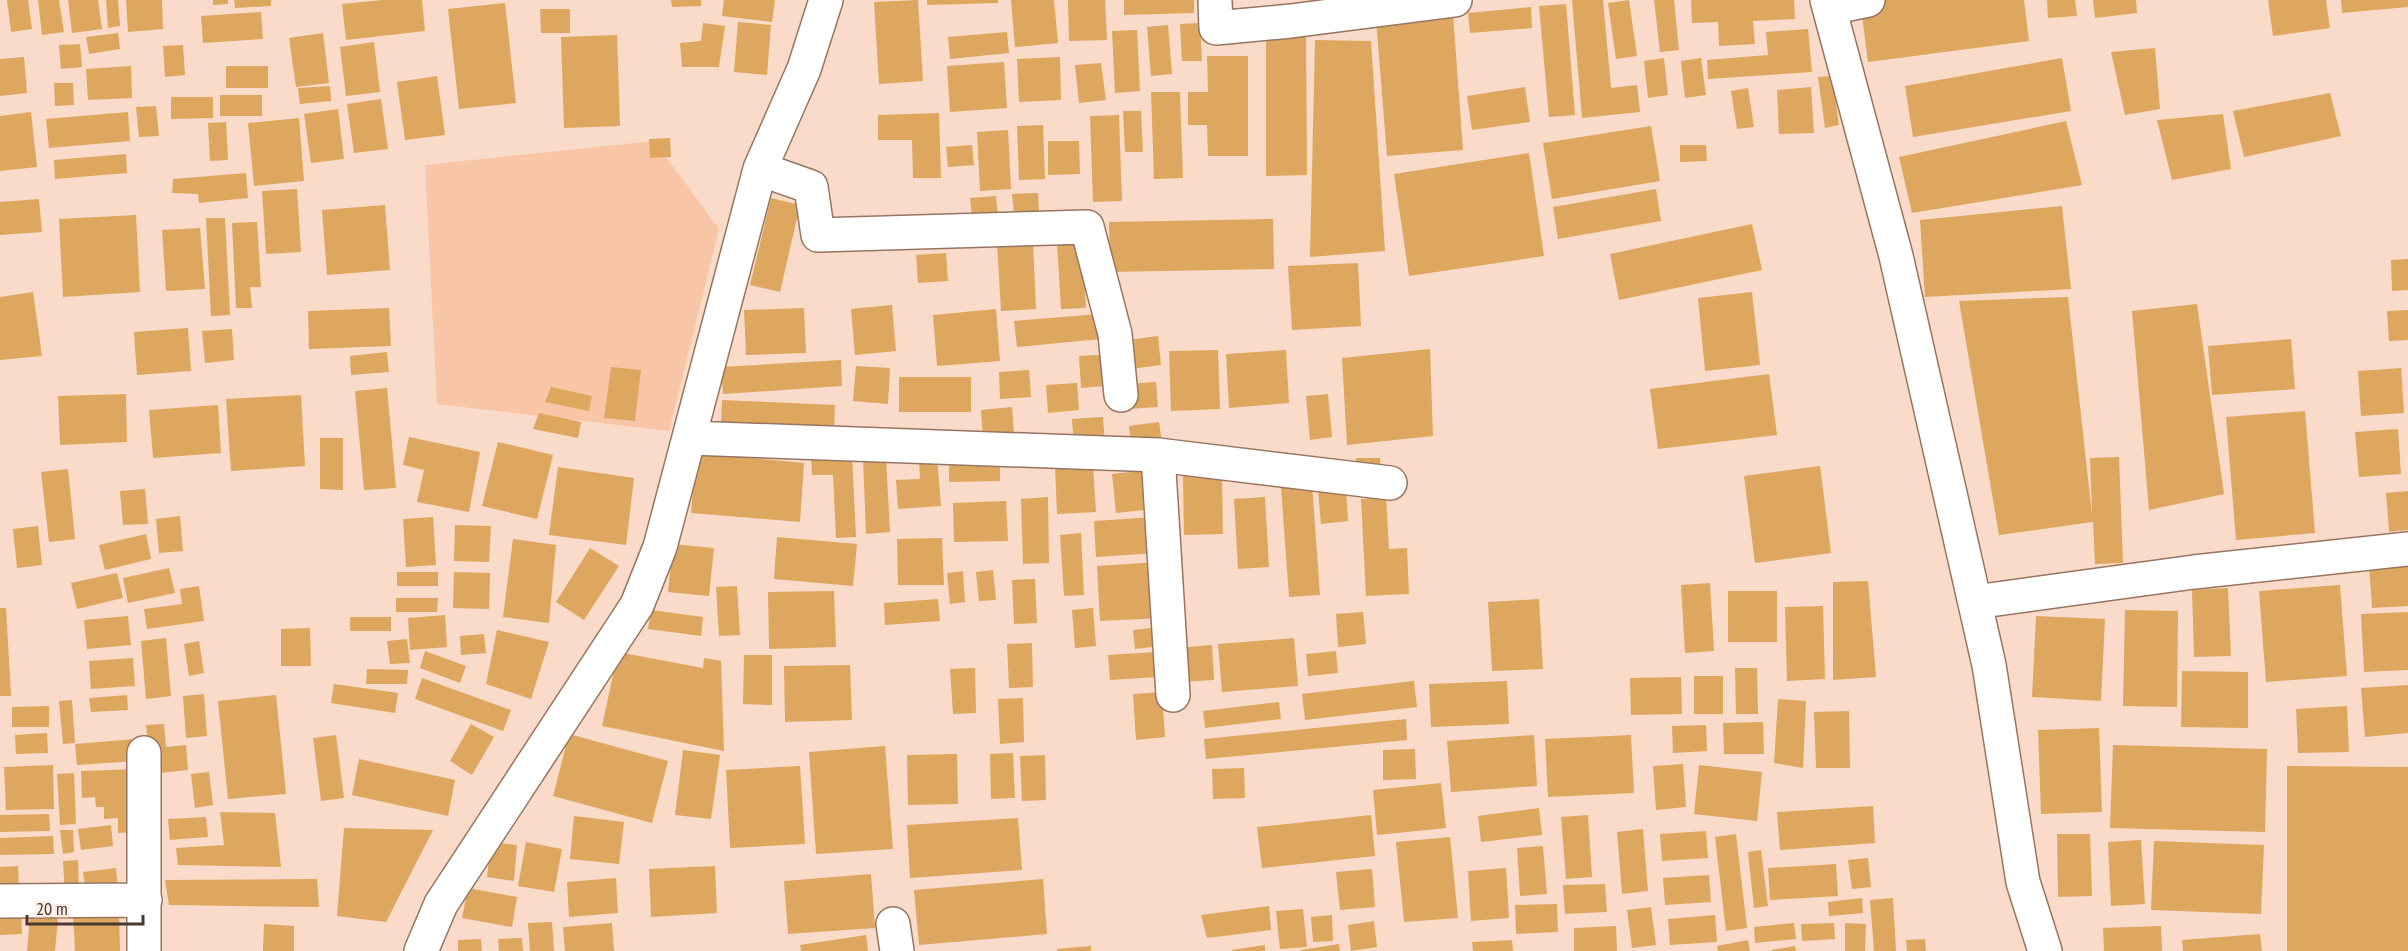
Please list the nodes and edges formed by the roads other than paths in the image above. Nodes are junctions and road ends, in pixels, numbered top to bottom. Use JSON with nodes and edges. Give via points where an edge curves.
{"nodes":[{"id":1,"x":826,"y":0,"type":"edge"},
{"id":2,"x":1215,"y":0,"type":"edge"},
{"id":3,"x":1455,"y":0,"type":"edge"},
{"id":4,"x":1868,"y":0,"type":"edge"},
{"id":5,"x":1828,"y":4,"type":"edge"},
{"id":6,"x":760,"y":169,"type":"junction"},
{"id":7,"x":1121,"y":395,"type":"dead end"},
{"id":8,"x":690,"y":438,"type":"junction"},
{"id":9,"x":1158,"y":455,"type":"junction"},
{"id":10,"x":1389,"y":483,"type":"dead end"},
{"id":11,"x":2408,"y":549,"type":"edge"},
{"id":12,"x":1975,"y":602,"type":"junction"},
{"id":13,"x":1173,"y":695,"type":"dead end"},
{"id":14,"x":144,"y":753,"type":"dead end"},
{"id":15,"x":145,"y":900,"type":"junction"},
{"id":16,"x":0,"y":901,"type":"edge"},
{"id":17,"x":144,"y":951,"type":"edge"},
{"id":18,"x":421,"y":951,"type":"edge"},
{"id":19,"x":2045,"y":951,"type":"edge"}],
"edges":[{"from":1,"to":6,"type":"street","via":[[804,69]]},
{"from":2,"to":3,"type":"street","via":[[1216,28]]},
{"from":4,"to":5,"type":"street"},
{"from":5,"to":12,"type":"street","via":[[1896,256]]},
{"from":6,"to":7,"type":"street","via":[[811,187],[818,235],[1087,228],[1115,334]]},
{"from":6,"to":8,"type":"street"},
{"from":8,"to":9,"type":"street"},
{"from":8,"to":18,"type":"street","via":[[660,547],[637,605],[441,904]]},
{"from":9,"to":10,"type":"street"},
{"from":9,"to":13,"type":"street"},
{"from":11,"to":12,"type":"street","via":[[2194,572]]},
{"from":12,"to":19,"type":"street","via":[[1989,665],[2023,882]]},
{"from":14,"to":15,"type":"street"},
{"from":15,"to":16,"type":"street"},
{"from":15,"to":17,"type":"street"}]}
